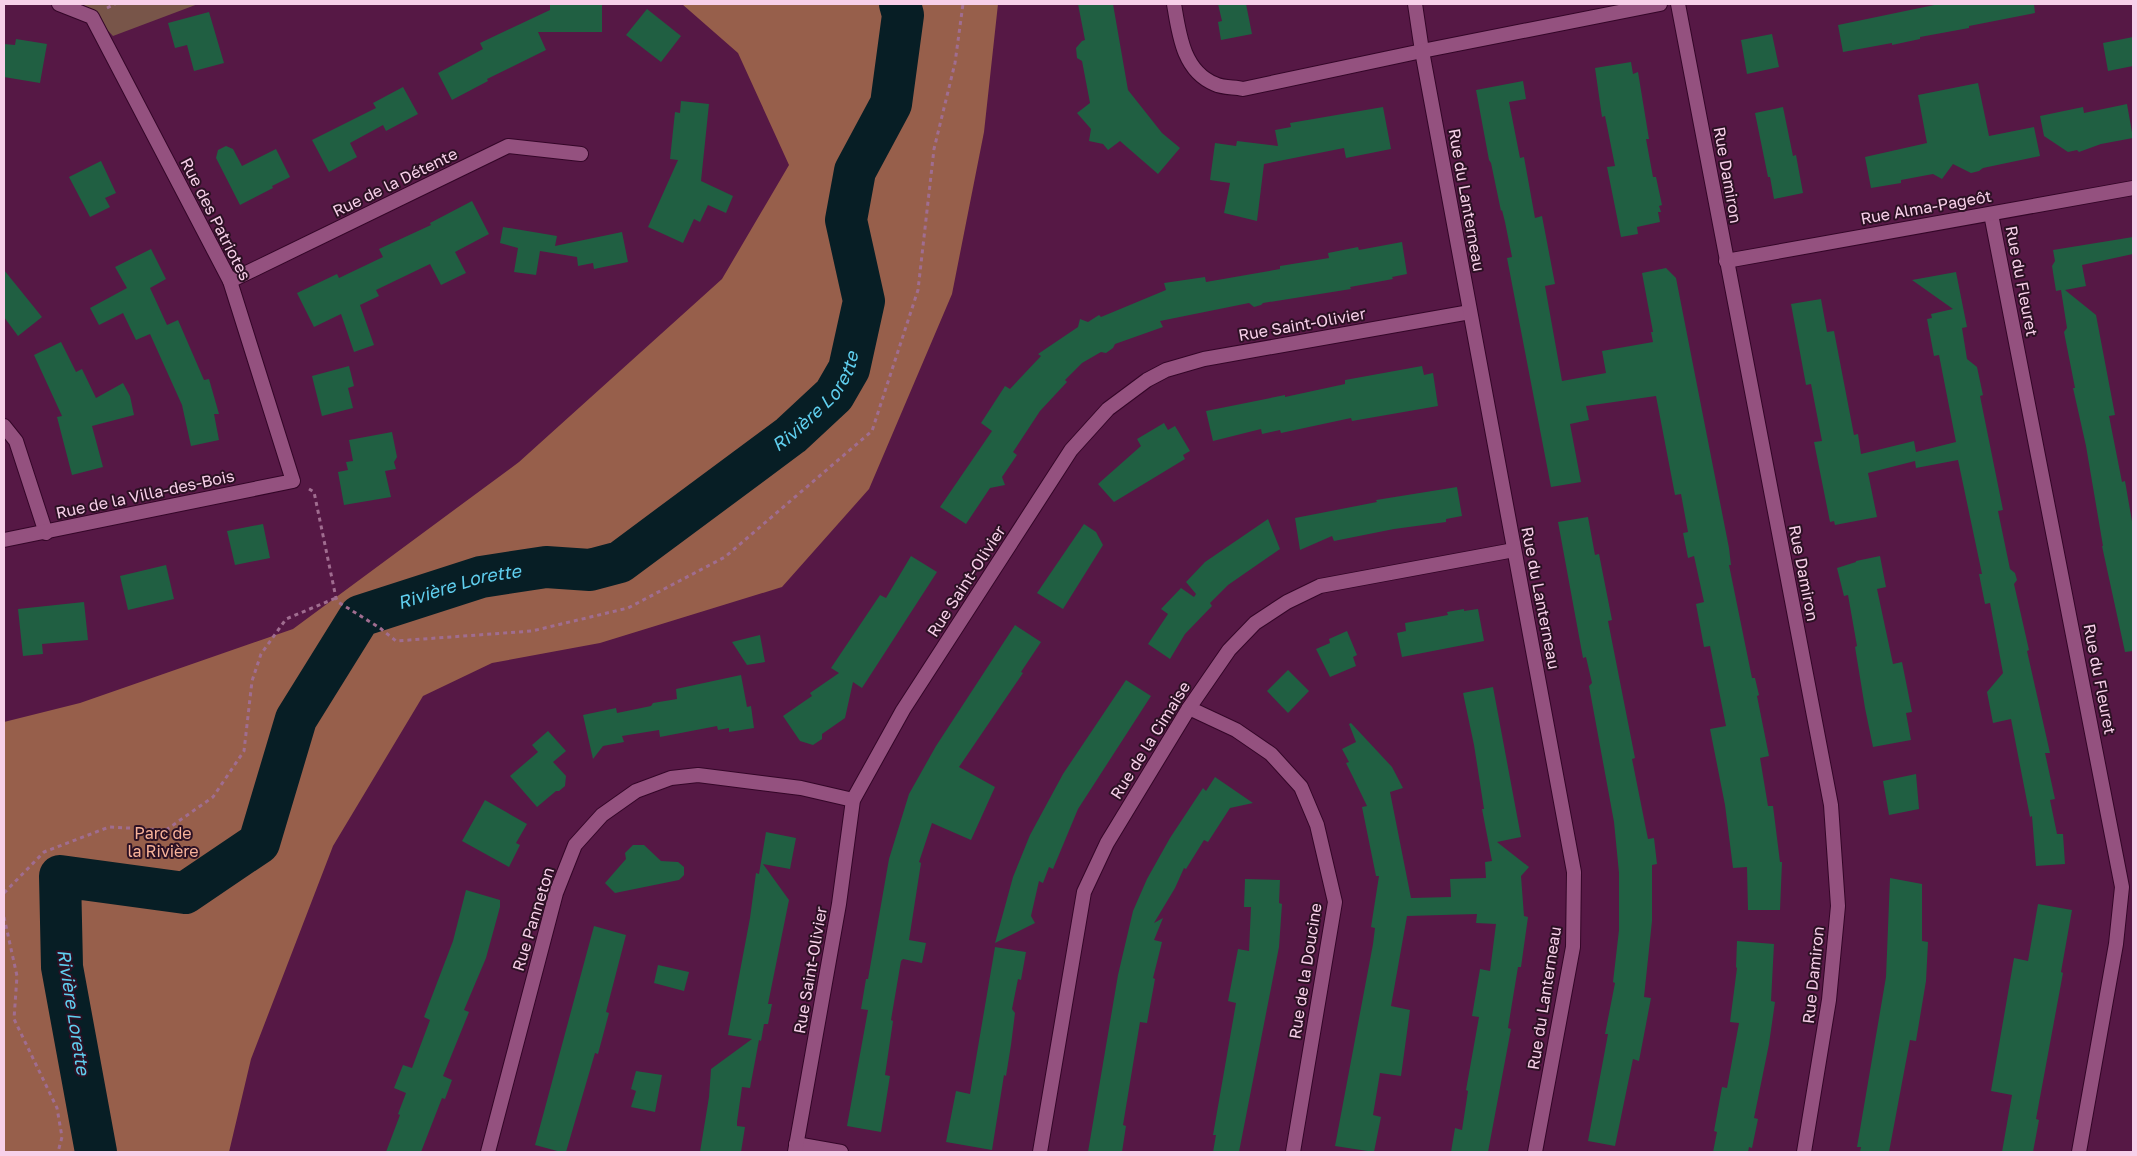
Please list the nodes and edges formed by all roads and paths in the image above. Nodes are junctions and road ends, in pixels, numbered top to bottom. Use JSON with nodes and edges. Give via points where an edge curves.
{"nodes":[{"id":1,"x":59,"y":4,"type":"edge"},
{"id":2,"x":963,"y":4,"type":"edge"},
{"id":3,"x":1174,"y":4,"type":"edge"},
{"id":4,"x":1415,"y":4,"type":"edge"},
{"id":5,"x":1660,"y":4,"type":"edge"},
{"id":6,"x":1678,"y":4,"type":"edge"},
{"id":7,"x":1422,"y":51,"type":"junction"},
{"id":8,"x":581,"y":154,"type":"dead end"},
{"id":9,"x":2133,"y":188,"type":"edge"},
{"id":10,"x":1991,"y":214,"type":"junction"},
{"id":11,"x":1726,"y":261,"type":"junction"},
{"id":12,"x":230,"y":281,"type":"junction"},
{"id":13,"x":1470,"y":312,"type":"junction"},
{"id":14,"x":4,"y":426,"type":"edge"},
{"id":15,"x":292,"y":481,"type":"junction"},
{"id":16,"x":46,"y":533,"type":"junction"},
{"id":17,"x":4,"y":540,"type":"edge"},
{"id":18,"x":1514,"y":550,"type":"junction"},
{"id":19,"x":337,"y":600,"type":"junction"},
{"id":20,"x":1190,"y":708,"type":"junction"},
{"id":21,"x":853,"y":800,"type":"junction"},
{"id":22,"x":4,"y":893,"type":"edge"},
{"id":23,"x":4,"y":917,"type":"edge"},
{"id":24,"x":796,"y":1148,"type":"edge"},
{"id":25,"x":58,"y":1152,"type":"edge"},
{"id":26,"x":488,"y":1152,"type":"edge"},
{"id":27,"x":841,"y":1152,"type":"edge"},
{"id":28,"x":1040,"y":1152,"type":"edge"},
{"id":29,"x":1293,"y":1152,"type":"edge"},
{"id":30,"x":1535,"y":1152,"type":"edge"},
{"id":31,"x":1804,"y":1152,"type":"edge"},
{"id":32,"x":2079,"y":1152,"type":"edge"}],
"edges":[{"from":1,"to":12,"type":"street","name":"Rue des Patriotes","via":[[92,17]]},
{"from":2,"to":19,"type":"path","via":[[955,63],[934,149],[918,290],[872,430],[725,557],[628,608],[532,631],[396,641]]},
{"from":3,"to":7,"type":"street","via":[[1184,52],[1197,73],[1216,85],[1243,89]]},
{"from":4,"to":7,"type":"street","name":"Rue du Lanterneau"},
{"from":5,"to":7,"type":"street"},
{"from":6,"to":11,"type":"street","name":"Rue Damiron"},
{"from":7,"to":13,"type":"street","name":"Rue du Lanterneau"},
{"from":8,"to":12,"type":"street","name":"Rue de la Détente","via":[[508,146]]},
{"from":9,"to":10,"type":"street","name":"Rue Alma-Pageôt"},
{"from":10,"to":11,"type":"street","name":"Rue Alma-Pageôt"},
{"from":10,"to":32,"type":"street","name":"Rue du Fleuret","via":[[2122,887],[2116,944]]},
{"from":11,"to":31,"type":"street","name":"Rue Damiron","via":[[1831,805],[1838,906],[1829,1000]]},
{"from":12,"to":15,"type":"street","name":"Rue des Patriotes"},
{"from":13,"to":18,"type":"street","name":"Rue du Lanterneau"},
{"from":13,"to":21,"type":"street","name":"Rue Saint-Olivier","via":[[1204,359],[1166,370],[1108,409],[1071,450],[903,710]]},
{"from":14,"to":16,"type":"street","via":[[16,441]]},
{"from":15,"to":16,"type":"street","name":"Rue de la Villa-des-Bois"},
{"from":15,"to":19,"type":"path","via":[[314,492]]},
{"from":16,"to":17,"type":"street","name":"Rue de la Villa-des-Bois"},
{"from":18,"to":20,"type":"street","name":"Rue de la Cimaise","via":[[1320,586],[1287,602],[1255,623],[1229,650]]},
{"from":18,"to":30,"type":"street","name":"Rue du Lanterneau","via":[[1574,872],[1573,947]]},
{"from":19,"to":22,"type":"path","via":[[286,619],[260,654],[252,681],[244,752],[212,797],[166,830],[110,827],[44,852]]},
{"from":20,"to":28,"type":"street","name":"Rue de la Cimaise","via":[[1107,843],[1084,892]]},
{"from":20,"to":29,"type":"street","name":"Rue de la Doucine","via":[[1236,730],[1271,754],[1301,787],[1317,825],[1335,902]]},
{"from":21,"to":24,"type":"street","name":"Rue Saint-Olivier","via":[[839,904]]},
{"from":21,"to":26,"type":"street","name":"Rue Panneton","via":[[801,788],[698,776],[671,778],[636,792],[602,815],[575,845],[556,893]]},
{"from":23,"to":25,"type":"path","via":[[17,976],[14,1019],[57,1108],[62,1137]]},
{"from":24,"to":27,"type":"street"}]}
